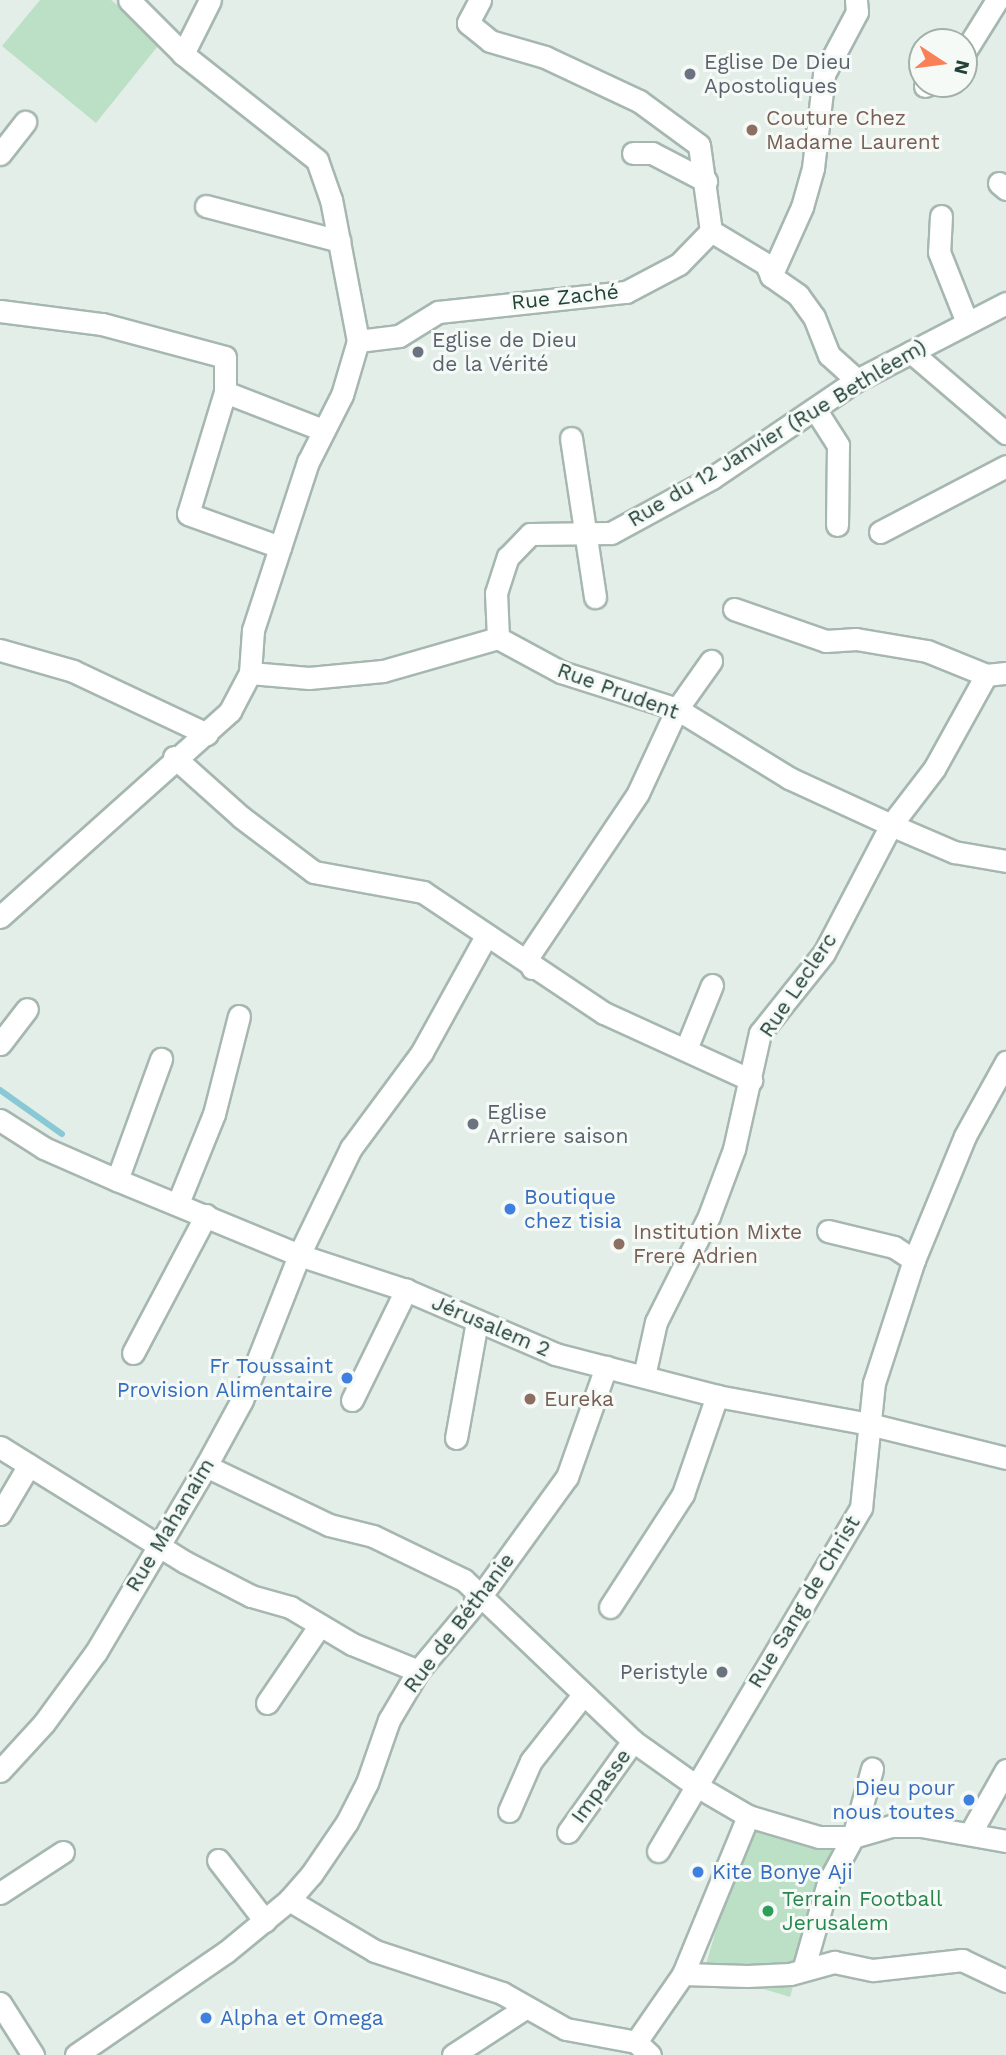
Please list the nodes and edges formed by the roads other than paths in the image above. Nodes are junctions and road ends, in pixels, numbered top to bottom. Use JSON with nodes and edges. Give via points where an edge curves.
{"nodes":[{"id":1,"x":129,"y":0,"type":"edge"},
{"id":2,"x":211,"y":0,"type":"edge"},
{"id":3,"x":480,"y":0,"type":"edge"},
{"id":4,"x":856,"y":0,"type":"edge"},
{"id":5,"x":997,"y":0,"type":"edge"},
{"id":6,"x":978,"y":31,"type":"edge"},
{"id":7,"x":183,"y":54,"type":"junction"},
{"id":8,"x":25,"y":122,"type":"dead end"},
{"id":9,"x":633,"y":153,"type":"dead end"},
{"id":10,"x":0,"y":154,"type":"edge"},
{"id":11,"x":706,"y":181,"type":"junction"},
{"id":12,"x":206,"y":206,"type":"dead end"},
{"id":13,"x":941,"y":216,"type":"dead end"},
{"id":14,"x":711,"y":231,"type":"junction"},
{"id":15,"x":339,"y":241,"type":"junction"},
{"id":16,"x":771,"y":275,"type":"junction"},
{"id":17,"x":1006,"y":303,"type":"edge"},
{"id":18,"x":0,"y":312,"type":"edge"},
{"id":19,"x":966,"y":320,"type":"junction"},
{"id":20,"x":358,"y":341,"type":"junction"},
{"id":21,"x":911,"y":352,"type":"junction"},
{"id":22,"x":857,"y":380,"type":"junction"},
{"id":23,"x":225,"y":392,"type":"junction"},
{"id":24,"x":815,"y":409,"type":"junction"},
{"id":25,"x":323,"y":430,"type":"junction"},
{"id":26,"x":1006,"y":433,"type":"edge"},
{"id":27,"x":571,"y":438,"type":"dead end"},
{"id":28,"x":1006,"y":466,"type":"edge"},
{"id":29,"x":837,"y":526,"type":"dead end"},
{"id":30,"x":880,"y":532,"type":"dead end"},
{"id":31,"x":585,"y":537,"type":"junction"},
{"id":32,"x":280,"y":547,"type":"junction"},
{"id":33,"x":595,"y":597,"type":"dead end"},
{"id":34,"x":734,"y":609,"type":"dead end"},
{"id":35,"x":498,"y":638,"type":"junction"},
{"id":36,"x":0,"y":650,"type":"edge"},
{"id":37,"x":711,"y":661,"type":"dead end"},
{"id":38,"x":250,"y":673,"type":"junction"},
{"id":39,"x":996,"y":674,"type":"edge"},
{"id":40,"x":677,"y":709,"type":"junction"},
{"id":41,"x":207,"y":734,"type":"junction"},
{"id":42,"x":174,"y":757,"type":"junction"},
{"id":43,"x":891,"y":825,"type":"junction"},
{"id":44,"x":1006,"y":861,"type":"edge"},
{"id":45,"x":0,"y":917,"type":"edge"},
{"id":46,"x":486,"y":936,"type":"junction"},
{"id":47,"x":532,"y":968,"type":"junction"},
{"id":48,"x":712,"y":985,"type":"dead end"},
{"id":49,"x":27,"y":1009,"type":"dead end"},
{"id":50,"x":239,"y":1016,"type":"dead end"},
{"id":51,"x":0,"y":1044,"type":"edge"},
{"id":52,"x":686,"y":1049,"type":"junction"},
{"id":53,"x":160,"y":1059,"type":"dead end"},
{"id":54,"x":1006,"y":1062,"type":"edge"},
{"id":55,"x":751,"y":1080,"type":"junction"},
{"id":56,"x":0,"y":1120,"type":"edge"},
{"id":57,"x":117,"y":1180,"type":"junction"},
{"id":58,"x":178,"y":1203,"type":"junction"},
{"id":59,"x":206,"y":1215,"type":"junction"},
{"id":60,"x":828,"y":1231,"type":"dead end"},
{"id":61,"x":299,"y":1255,"type":"junction"},
{"id":62,"x":914,"y":1260,"type":"junction"},
{"id":63,"x":406,"y":1290,"type":"junction"},
{"id":64,"x":477,"y":1321,"type":"junction"},
{"id":65,"x":133,"y":1353,"type":"dead end"},
{"id":66,"x":606,"y":1367,"type":"junction"},
{"id":67,"x":644,"y":1376,"type":"junction"},
{"id":68,"x":718,"y":1396,"type":"junction"},
{"id":69,"x":352,"y":1400,"type":"dead end"},
{"id":70,"x":869,"y":1424,"type":"junction"},
{"id":71,"x":456,"y":1438,"type":"dead end"},
{"id":72,"x":0,"y":1447,"type":"edge"},
{"id":73,"x":1006,"y":1458,"type":"edge"},
{"id":74,"x":29,"y":1465,"type":"junction"},
{"id":75,"x":206,"y":1466,"type":"junction"},
{"id":76,"x":0,"y":1514,"type":"edge"},
{"id":77,"x":157,"y":1544,"type":"junction"},
{"id":78,"x":480,"y":1597,"type":"junction"},
{"id":79,"x":610,"y":1606,"type":"dead end"},
{"id":80,"x":320,"y":1625,"type":"junction"},
{"id":81,"x":418,"y":1671,"type":"junction"},
{"id":82,"x":583,"y":1695,"type":"junction"},
{"id":83,"x":267,"y":1703,"type":"dead end"},
{"id":84,"x":633,"y":1741,"type":"junction"},
{"id":85,"x":872,"y":1769,"type":"dead end"},
{"id":86,"x":1006,"y":1770,"type":"edge"},
{"id":87,"x":0,"y":1772,"type":"edge"},
{"id":88,"x":695,"y":1786,"type":"junction"},
{"id":89,"x":509,"y":1811,"type":"dead end"},
{"id":90,"x":748,"y":1816,"type":"junction"},
{"id":91,"x":568,"y":1832,"type":"dead end"},
{"id":92,"x":971,"y":1832,"type":"junction"},
{"id":93,"x":853,"y":1837,"type":"junction"},
{"id":94,"x":1006,"y":1841,"type":"edge"},
{"id":95,"x":658,"y":1851,"type":"dead end"},
{"id":96,"x":63,"y":1852,"type":"dead end"},
{"id":97,"x":218,"y":1860,"type":"dead end"},
{"id":98,"x":0,"y":1893,"type":"edge"},
{"id":99,"x":289,"y":1900,"type":"junction"},
{"id":100,"x":265,"y":1921,"type":"junction"},
{"id":101,"x":804,"y":1967,"type":"junction"},
{"id":102,"x":683,"y":1974,"type":"junction"},
{"id":103,"x":1006,"y":1982,"type":"edge"},
{"id":104,"x":0,"y":2003,"type":"edge"},
{"id":105,"x":525,"y":2008,"type":"junction"},
{"id":106,"x":643,"y":2048,"type":"edge"},
{"id":107,"x":33,"y":2055,"type":"edge"},
{"id":108,"x":76,"y":2055,"type":"edge"},
{"id":109,"x":453,"y":2055,"type":"edge"}],
"edges":[{"from":1,"to":7,"type":"street"},
{"from":2,"to":7,"type":"street"},
{"from":3,"to":11,"type":"street","via":[[468,23],[491,41],[545,57],[675,123],[699,145]]},
{"from":4,"to":16,"type":"street","via":[[857,12],[824,74],[813,168],[802,207]]},
{"from":5,"to":6,"type":"street"},
{"from":7,"to":15,"type":"street","via":[[317,160]]},
{"from":8,"to":10,"type":"street"},
{"from":9,"to":11,"type":"street","via":[[652,153]]},
{"from":11,"to":14,"type":"street"},
{"from":12,"to":15,"type":"street"},
{"from":13,"to":19,"type":"street","via":[[939,252]]},
{"from":14,"to":16,"type":"street","via":[[766,264]]},
{"from":14,"to":20,"type":"street","name":"Rue Zaché","via":[[679,264],[626,292],[438,312],[399,335]]},
{"from":15,"to":20,"type":"street"},
{"from":16,"to":22,"type":"street","via":[[798,295],[814,317],[829,355]]},
{"from":17,"to":19,"type":"street","name":"Rue du 12 Janvier (Rue Bethléem)"},
{"from":18,"to":23,"type":"street","via":[[102,324],[225,357]]},
{"from":19,"to":21,"type":"street","name":"Rue du 12 Janvier (Rue Bethléem)"},
{"from":20,"to":25,"type":"street","via":[[342,395]]},
{"from":21,"to":22,"type":"street","name":"Rue du 12 Janvier (Rue Bethléem)"},
{"from":21,"to":26,"type":"street"},
{"from":22,"to":24,"type":"street","name":"Rue du 12 Janvier (Rue Bethléem)"},
{"from":23,"to":25,"type":"street"},
{"from":23,"to":32,"type":"street","via":[[188,514]]},
{"from":24,"to":29,"type":"street","via":[[838,445]]},
{"from":24,"to":31,"type":"street","name":"Rue du 12 Janvier (Rue Bethléem)","via":[[712,478],[611,533]]},
{"from":25,"to":32,"type":"street"},
{"from":27,"to":31,"type":"street"},
{"from":28,"to":30,"type":"street"},
{"from":31,"to":33,"type":"street"},
{"from":31,"to":35,"type":"street","name":"Rue du 12 Janvier (Rue Bethléem)","via":[[530,534],[508,557],[496,593]]},
{"from":32,"to":38,"type":"street","via":[[253,630]]},
{"from":34,"to":39,"type":"street","via":[[826,641],[856,639],[927,651]]},
{"from":35,"to":38,"type":"street","via":[[383,671],[309,678]]},
{"from":35,"to":40,"type":"street","name":"Rue Prudent","via":[[561,672]]},
{"from":36,"to":41,"type":"street","via":[[73,671]]},
{"from":37,"to":40,"type":"street"},
{"from":38,"to":41,"type":"street","via":[[230,711]]},
{"from":39,"to":43,"type":"street","name":"Rue Leclerc"},
{"from":40,"to":43,"type":"street","name":"Rue Prudent","via":[[789,778]]},
{"from":40,"to":47,"type":"street","via":[[638,793],[528,957]]},
{"from":41,"to":42,"type":"street"},
{"from":42,"to":45,"type":"street"},
{"from":42,"to":46,"type":"street","via":[[241,817],[314,872],[423,892]]},
{"from":43,"to":44,"type":"street","name":"Rue Prudent","via":[[954,852]]},
{"from":43,"to":55,"type":"street","name":"Rue Leclerc","via":[[824,953],[760,1032]]},
{"from":46,"to":47,"type":"street"},
{"from":46,"to":61,"type":"street","name":"Rue Mahanaim","via":[[422,1052],[351,1148]]},
{"from":47,"to":52,"type":"street","via":[[604,1013]]},
{"from":48,"to":52,"type":"street"},
{"from":49,"to":51,"type":"street"},
{"from":50,"to":58,"type":"street","via":[[214,1114]]},
{"from":52,"to":55,"type":"street"},
{"from":53,"to":57,"type":"street"},
{"from":54,"to":62,"type":"street","name":"Rue Sang de Christ","via":[[965,1136]]},
{"from":55,"to":67,"type":"street","name":"Rue Leclerc","via":[[734,1149],[709,1216],[656,1322]]},
{"from":56,"to":57,"type":"street","name":"Jérusalem 2","via":[[44,1148]]},
{"from":57,"to":58,"type":"street","name":"Jérusalem 2"},
{"from":58,"to":59,"type":"street","name":"Jérusalem 2"},
{"from":59,"to":61,"type":"street","name":"Jérusalem 2"},
{"from":59,"to":65,"type":"street"},
{"from":60,"to":62,"type":"street","via":[[894,1247]]},
{"from":61,"to":63,"type":"street","name":"Jérusalem 2"},
{"from":61,"to":75,"type":"street","name":"Rue Mahanaim","via":[[242,1400]]},
{"from":62,"to":70,"type":"street","name":"Rue Sang de Christ","via":[[874,1383]]},
{"from":63,"to":64,"type":"street","name":"Jérusalem 2"},
{"from":63,"to":69,"type":"street"},
{"from":64,"to":66,"type":"street","name":"Jérusalem 2","via":[[555,1354]]},
{"from":64,"to":71,"type":"street"},
{"from":66,"to":67,"type":"street","name":"Jérusalem 2"},
{"from":66,"to":78,"type":"street","name":"Rue de Béthanie","via":[[567,1477]]},
{"from":67,"to":68,"type":"street","name":"Jérusalem 2"},
{"from":68,"to":70,"type":"street","name":"Jérusalem 2"},
{"from":68,"to":79,"type":"street","via":[[683,1494]]},
{"from":70,"to":73,"type":"street","name":"Jérusalem 2"},
{"from":70,"to":88,"type":"street","name":"Rue Sang de Christ","via":[[861,1508]]},
{"from":72,"to":74,"type":"street"},
{"from":74,"to":76,"type":"street"},
{"from":74,"to":77,"type":"street"},
{"from":75,"to":77,"type":"street","name":"Rue Mahanaim"},
{"from":75,"to":78,"type":"street","via":[[329,1525],[373,1536],[429,1562],[464,1580]]},
{"from":77,"to":80,"type":"street","via":[[251,1596],[290,1606]]},
{"from":77,"to":87,"type":"street","name":"Rue Mahanaim","via":[[96,1652],[44,1723]]},
{"from":78,"to":81,"type":"street","name":"Rue de Béthanie"},
{"from":78,"to":82,"type":"street"},
{"from":80,"to":81,"type":"street"},
{"from":80,"to":83,"type":"street"},
{"from":81,"to":99,"type":"street","name":"Rue de Béthanie","via":[[389,1720],[367,1783],[347,1822]]},
{"from":82,"to":84,"type":"street"},
{"from":82,"to":89,"type":"street","via":[[531,1761]]},
{"from":84,"to":88,"type":"street"},
{"from":84,"to":91,"type":"street","name":"Impasse"},
{"from":85,"to":93,"type":"street"},
{"from":86,"to":92,"type":"street"},
{"from":88,"to":90,"type":"street"},
{"from":88,"to":95,"type":"street","name":"Rue Sang de Christ"},
{"from":90,"to":93,"type":"street","via":[[819,1837]]},
{"from":90,"to":102,"type":"street"},
{"from":92,"to":93,"type":"street","via":[[891,1826]]},
{"from":92,"to":94,"type":"street"},
{"from":93,"to":101,"type":"street","via":[[828,1883]]},
{"from":96,"to":98,"type":"street"},
{"from":97,"to":100,"type":"street"},
{"from":99,"to":100,"type":"street","name":"Rue de Béthanie"},
{"from":99,"to":105,"type":"street","via":[[375,1951],[477,1984]]},
{"from":100,"to":108,"type":"street","name":"Rue de Béthanie"},
{"from":101,"to":102,"type":"street","via":[[790,1974]]},
{"from":101,"to":103,"type":"street","via":[[834,1962],[873,1970],[962,1960]]},
{"from":102,"to":106,"type":"street"},
{"from":104,"to":107,"type":"street"},
{"from":105,"to":106,"type":"street","via":[[566,2029]]},
{"from":105,"to":109,"type":"street"}]}
